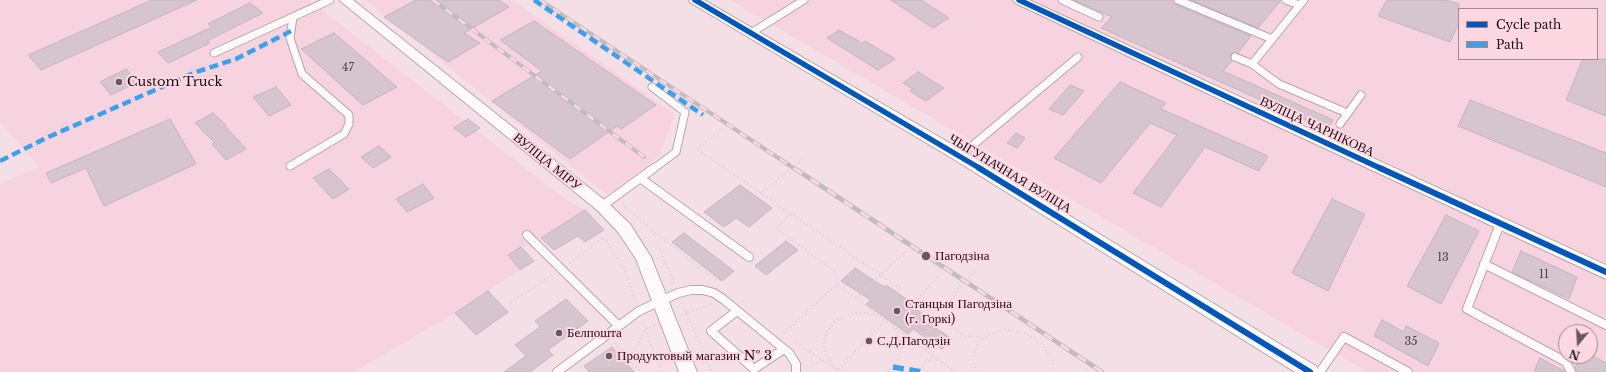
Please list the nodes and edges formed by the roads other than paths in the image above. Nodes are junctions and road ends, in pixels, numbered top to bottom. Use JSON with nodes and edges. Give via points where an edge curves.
{"nodes":[{"id":1,"x":330,"y":0,"type":"edge"},
{"id":2,"x":345,"y":0,"type":"edge"},
{"id":3,"x":695,"y":0,"type":"edge"},
{"id":4,"x":804,"y":0,"type":"edge"},
{"id":5,"x":1019,"y":0,"type":"edge"},
{"id":6,"x":1062,"y":0,"type":"edge"},
{"id":7,"x":1178,"y":0,"type":"edge"},
{"id":8,"x":1286,"y":0,"type":"edge"},
{"id":9,"x":1301,"y":3,"type":"edge"},
{"id":10,"x":293,"y":17,"type":"junction"},
{"id":11,"x":1099,"y":17,"type":"dead end"},
{"id":12,"x":750,"y":33,"type":"junction"},
{"id":13,"x":1272,"y":39,"type":"junction"},
{"id":14,"x":214,"y":53,"type":"dead end"},
{"id":15,"x":1235,"y":56,"type":"dead end"},
{"id":16,"x":1078,"y":57,"type":"dead end"},
{"id":17,"x":1252,"y":64,"type":"junction"},
{"id":18,"x":652,"y":87,"type":"dead end"},
{"id":19,"x":1360,"y":95,"type":"dead end"},
{"id":20,"x":1347,"y":113,"type":"junction"},
{"id":21,"x":1340,"y":124,"type":"dead end"},
{"id":22,"x":960,"y":156,"type":"junction"},
{"id":23,"x":290,"y":166,"type":"dead end"},
{"id":24,"x":640,"y":178,"type":"junction"},
{"id":25,"x":602,"y":206,"type":"junction"},
{"id":26,"x":1500,"y":224,"type":"junction"},
{"id":27,"x":526,"y":235,"type":"dead end"},
{"id":28,"x":749,"y":257,"type":"dead end"},
{"id":29,"x":1484,"y":264,"type":"junction"},
{"id":30,"x":1606,"y":272,"type":"edge"},
{"id":31,"x":660,"y":302,"type":"junction"},
{"id":32,"x":737,"y":311,"type":"junction"},
{"id":33,"x":1606,"y":325,"type":"edge"},
{"id":34,"x":619,"y":326,"type":"junction"},
{"id":35,"x":784,"y":349,"type":"junction"},
{"id":36,"x":557,"y":372,"type":"edge"},
{"id":37,"x":688,"y":372,"type":"edge"},
{"id":38,"x":796,"y":372,"type":"edge"},
{"id":39,"x":1310,"y":372,"type":"edge"},
{"id":40,"x":1320,"y":372,"type":"edge"},
{"id":41,"x":1408,"y":372,"type":"edge"},
{"id":42,"x":1571,"y":372,"type":"edge"}],
"edges":[{"from":1,"to":10,"type":"lane"},
{"from":2,"to":25,"type":"street","name":"ВУЛІЦА МІРУ"},
{"from":3,"to":12,"type":"street","name":"ЧЫГУНАЧНАЯ ВУЛІЦА"},
{"from":4,"to":12,"type":"lane"},
{"from":5,"to":26,"type":"street","name":"ВУЛІЦА ЧАРНІКОВА"},
{"from":6,"to":11,"type":"lane"},
{"from":7,"to":13,"type":"lane"},
{"from":8,"to":9,"type":"lane"},
{"from":9,"to":13,"type":"lane"},
{"from":10,"to":14,"type":"lane"},
{"from":10,"to":23,"type":"lane","via":[[290,38],[302,74],[349,115],[349,124],[344,134]]},
{"from":12,"to":22,"type":"street","name":"ЧЫГУНАЧНАЯ ВУЛІЦА"},
{"from":13,"to":17,"type":"lane"},
{"from":15,"to":17,"type":"lane"},
{"from":16,"to":22,"type":"lane"},
{"from":17,"to":20,"type":"lane","via":[[1279,84]]},
{"from":18,"to":24,"type":"lane","via":[[686,112],[676,152]]},
{"from":19,"to":20,"type":"lane"},
{"from":20,"to":21,"type":"lane"},
{"from":22,"to":39,"type":"street","name":"ЧЫГУНАЧНАЯ ВУЛІЦА"},
{"from":24,"to":25,"type":"lane"},
{"from":24,"to":28,"type":"lane"},
{"from":25,"to":31,"type":"street","name":"ВУЛІЦА МІРУ","via":[[624,228],[635,244],[649,271]]},
{"from":26,"to":29,"type":"lane"},
{"from":26,"to":30,"type":"street","name":"ВУЛІЦА ЧАРНІКОВА"},
{"from":27,"to":34,"type":"lane"},
{"from":29,"to":33,"type":"lane"},
{"from":29,"to":42,"type":"lane","via":[[1467,308],[1566,362]]},
{"from":31,"to":32,"type":"lane","via":[[678,293],[703,290],[714,293]]},
{"from":31,"to":34,"type":"lane","via":[[639,310]]},
{"from":31,"to":37,"type":"street","name":"ВУЛІЦА МІРУ"},
{"from":32,"to":35,"type":"lane"},
{"from":32,"to":35,"type":"lane","via":[[711,331],[754,369]]},
{"from":34,"to":36,"type":"lane"},
{"from":35,"to":38,"type":"lane","via":[[796,364]]},
{"from":40,"to":41,"type":"lane","via":[[1344,337]]}]}
